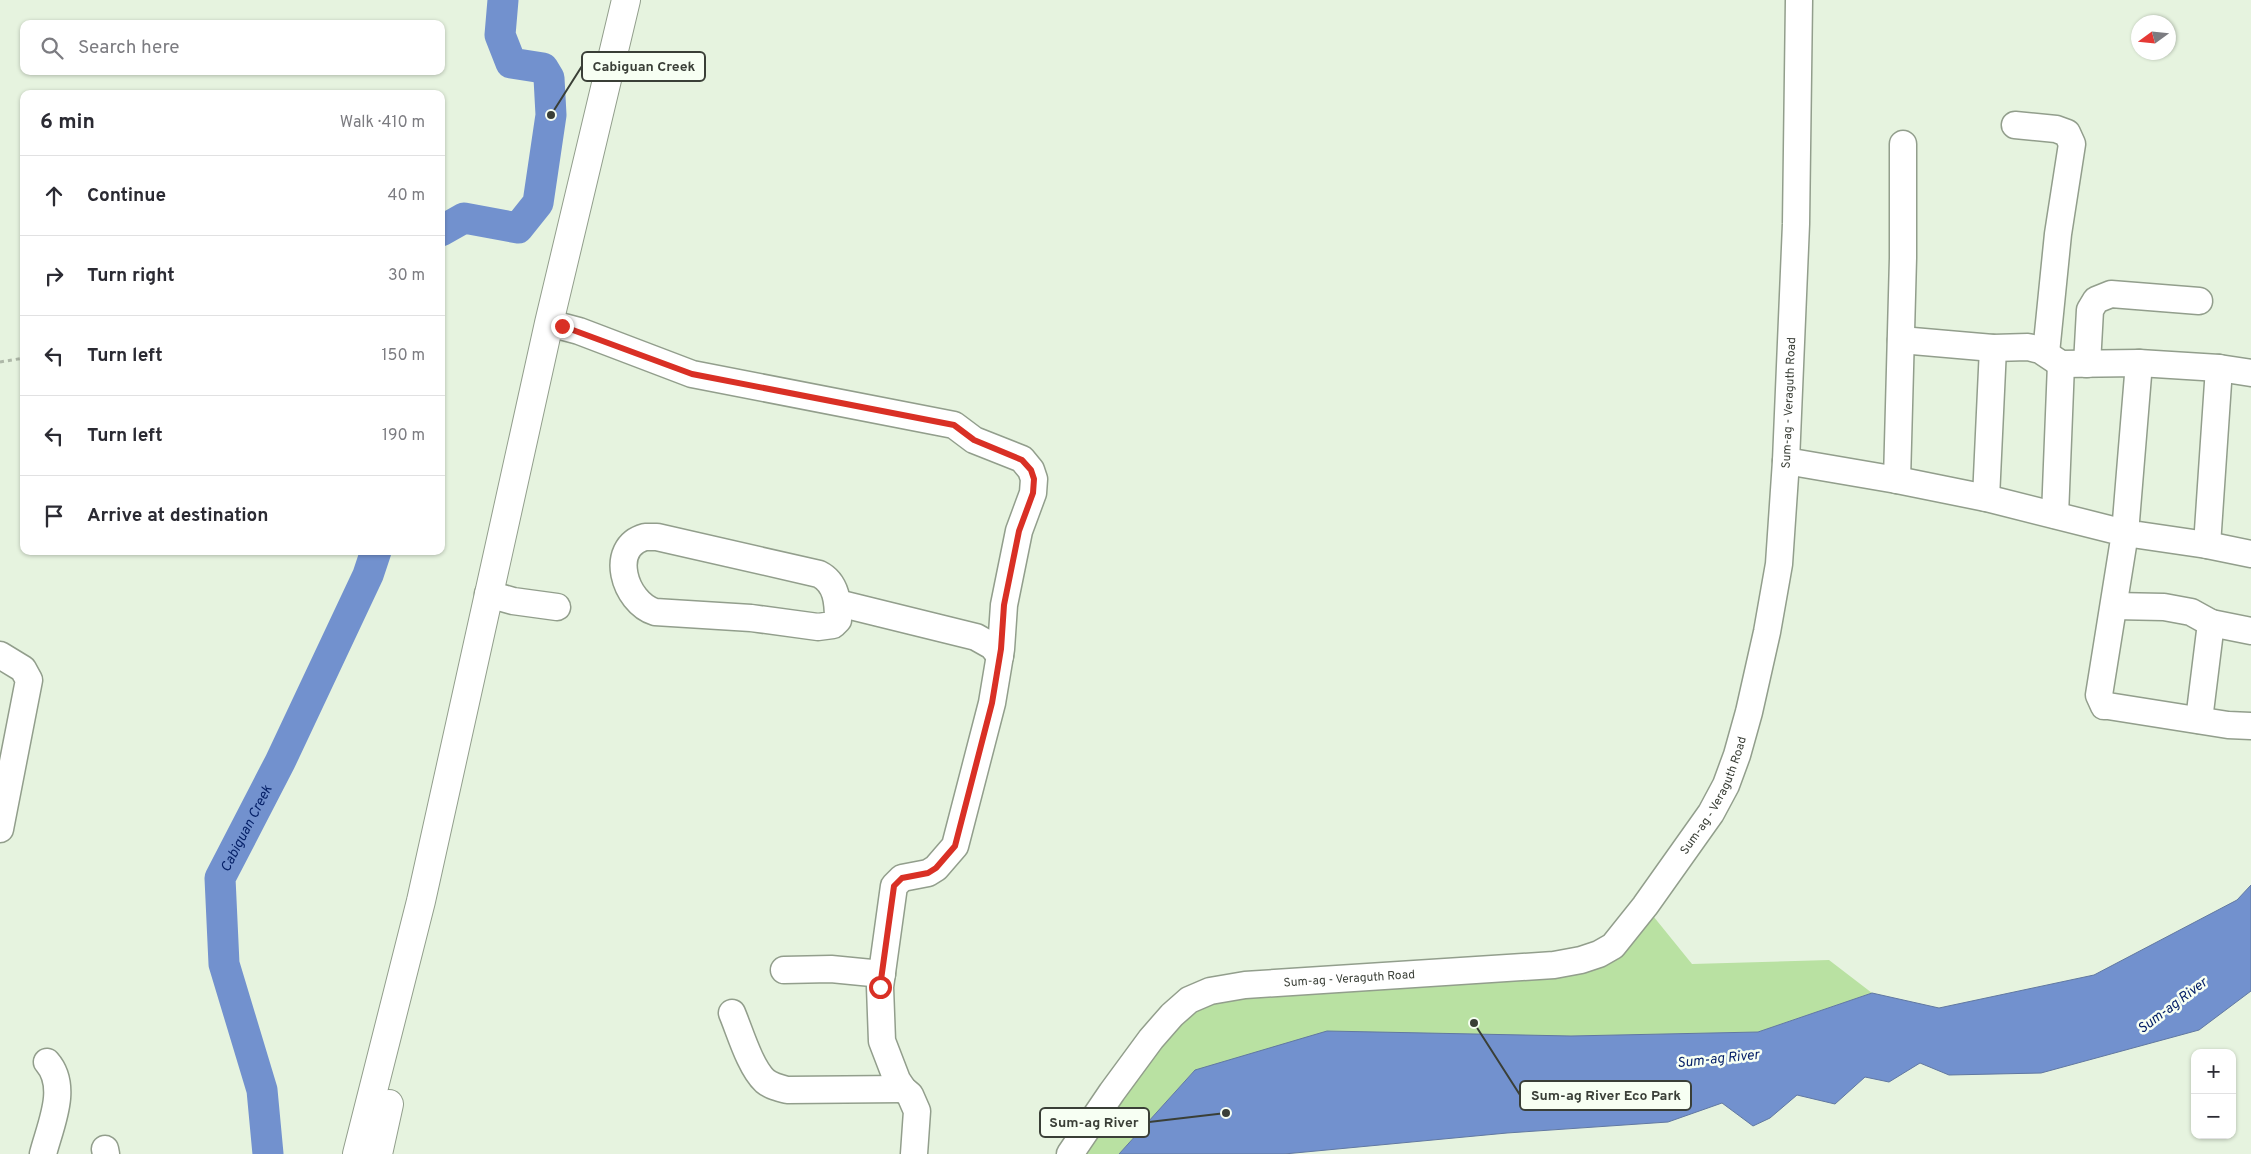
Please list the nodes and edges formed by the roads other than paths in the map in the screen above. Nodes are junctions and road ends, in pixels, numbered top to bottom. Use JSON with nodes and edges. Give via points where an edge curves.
{"nodes":[{"id":1,"x":626,"y":0,"type":"edge"},
{"id":2,"x":639,"y":0,"type":"edge"},
{"id":3,"x":1799,"y":0,"type":"edge"},
{"id":4,"x":2015,"y":125,"type":"dead end"},
{"id":5,"x":1903,"y":144,"type":"dead end"},
{"id":6,"x":2199,"y":301,"type":"dead end"},
{"id":7,"x":556,"y":324,"type":"junction"},
{"id":8,"x":1901,"y":340,"type":"junction"},
{"id":9,"x":1992,"y":348,"type":"junction"},
{"id":10,"x":2054,"y":359,"type":"junction"},
{"id":11,"x":2139,"y":363,"type":"junction"},
{"id":12,"x":2087,"y":364,"type":"junction"},
{"id":13,"x":2219,"y":368,"type":"junction"},
{"id":14,"x":2251,"y":373,"type":"edge"},
{"id":15,"x":1786,"y":461,"type":"junction"},
{"id":16,"x":1897,"y":480,"type":"junction"},
{"id":17,"x":1986,"y":498,"type":"junction"},
{"id":18,"x":2055,"y":515,"type":"junction"},
{"id":19,"x":2125,"y":533,"type":"junction"},
{"id":20,"x":2207,"y":545,"type":"junction"},
{"id":21,"x":2251,"y":554,"type":"edge"},
{"id":22,"x":495,"y":596,"type":"junction"},
{"id":23,"x":838,"y":603,"type":"junction"},
{"id":24,"x":2114,"y":606,"type":"junction"},
{"id":25,"x":557,"y":607,"type":"dead end"},
{"id":26,"x":2211,"y":623,"type":"junction"},
{"id":27,"x":2251,"y":631,"type":"edge"},
{"id":28,"x":0,"y":655,"type":"edge"},
{"id":29,"x":1000,"y":656,"type":"junction"},
{"id":30,"x":2199,"y":720,"type":"junction"},
{"id":31,"x":2251,"y":726,"type":"edge"},
{"id":32,"x":0,"y":829,"type":"edge"},
{"id":33,"x":784,"y":970,"type":"dead end"},
{"id":34,"x":882,"y":974,"type":"junction"},
{"id":35,"x":732,"y":1013,"type":"dead end"},
{"id":36,"x":47,"y":1062,"type":"dead end"},
{"id":37,"x":902,"y":1089,"type":"junction"},
{"id":38,"x":43,"y":1154,"type":"edge"},
{"id":39,"x":358,"y":1154,"type":"edge"},
{"id":40,"x":378,"y":1154,"type":"edge"},
{"id":41,"x":914,"y":1154,"type":"edge"},
{"id":42,"x":1070,"y":1154,"type":"edge"}],
"edges":[{"from":1,"to":7,"type":"highway"},
{"from":2,"to":7,"type":"highway"},
{"from":3,"to":15,"type":"street","name":"Sum-ag - Veraguth Road","via":[[1796,224]]},
{"from":4,"to":10,"type":"street","via":[[2056,129],[2067,133],[2072,144],[2058,234]]},
{"from":5,"to":8,"type":"street"},
{"from":6,"to":12,"type":"street","via":[[2111,294],[2096,300],[2090,310]]},
{"from":7,"to":22,"type":"highway"},
{"from":7,"to":29,"type":"street","via":[[692,374],[954,425],[974,440],[1022,460],[1031,470],[1033,493],[1019,531],[1004,605]]},
{"from":8,"to":9,"type":"street"},
{"from":8,"to":16,"type":"street"},
{"from":9,"to":10,"type":"street","via":[[2028,347]]},
{"from":9,"to":17,"type":"street"},
{"from":10,"to":12,"type":"street"},
{"from":10,"to":18,"type":"street"},
{"from":11,"to":12,"type":"street"},
{"from":11,"to":13,"type":"street"},
{"from":11,"to":19,"type":"street"},
{"from":13,"to":14,"type":"street"},
{"from":13,"to":20,"type":"street"},
{"from":15,"to":16,"type":"street"},
{"from":15,"to":42,"type":"street","name":"Sum-ag - Veraguth Road","via":[[1774,593],[1738,754],[1711,813],[1613,946],[1581,960],[1554,965],[1245,985],[1189,1000],[1151,1039]]},
{"from":16,"to":17,"type":"street"},
{"from":17,"to":18,"type":"street"},
{"from":18,"to":19,"type":"street"},
{"from":19,"to":20,"type":"street"},
{"from":19,"to":24,"type":"street"},
{"from":20,"to":21,"type":"street"},
{"from":22,"to":25,"type":"street"},
{"from":22,"to":39,"type":"highway"},
{"from":22,"to":40,"type":"highway"},
{"from":23,"to":23,"type":"street","via":[[825,577],[813,571],[657,537],[636,539],[626,553],[625,571],[631,594],[655,612],[825,627],[838,620]]},
{"from":23,"to":29,"type":"street","via":[[976,637],[992,646]]},
{"from":24,"to":26,"type":"street","via":[[2164,607],[2191,612]]},
{"from":24,"to":30,"type":"street","via":[[2099,695],[2104,706]]},
{"from":26,"to":27,"type":"street"},
{"from":26,"to":30,"type":"street"},
{"from":28,"to":32,"type":"street","via":[[24,669],[29,680]]},
{"from":29,"to":34,"type":"street","via":[[992,703],[955,846],[936,868],[928,873],[902,878],[894,886]]},
{"from":30,"to":31,"type":"street"},
{"from":33,"to":34,"type":"street","via":[[831,969]]},
{"from":34,"to":37,"type":"street","via":[[882,1041]]},
{"from":35,"to":37,"type":"street","via":[[752,1060],[764,1080],[771,1085],[787,1090]]},
{"from":36,"to":38,"type":"street","via":[[54,1072],[58,1089]]},
{"from":37,"to":41,"type":"street","via":[[910,1095],[917,1111]]}]}
